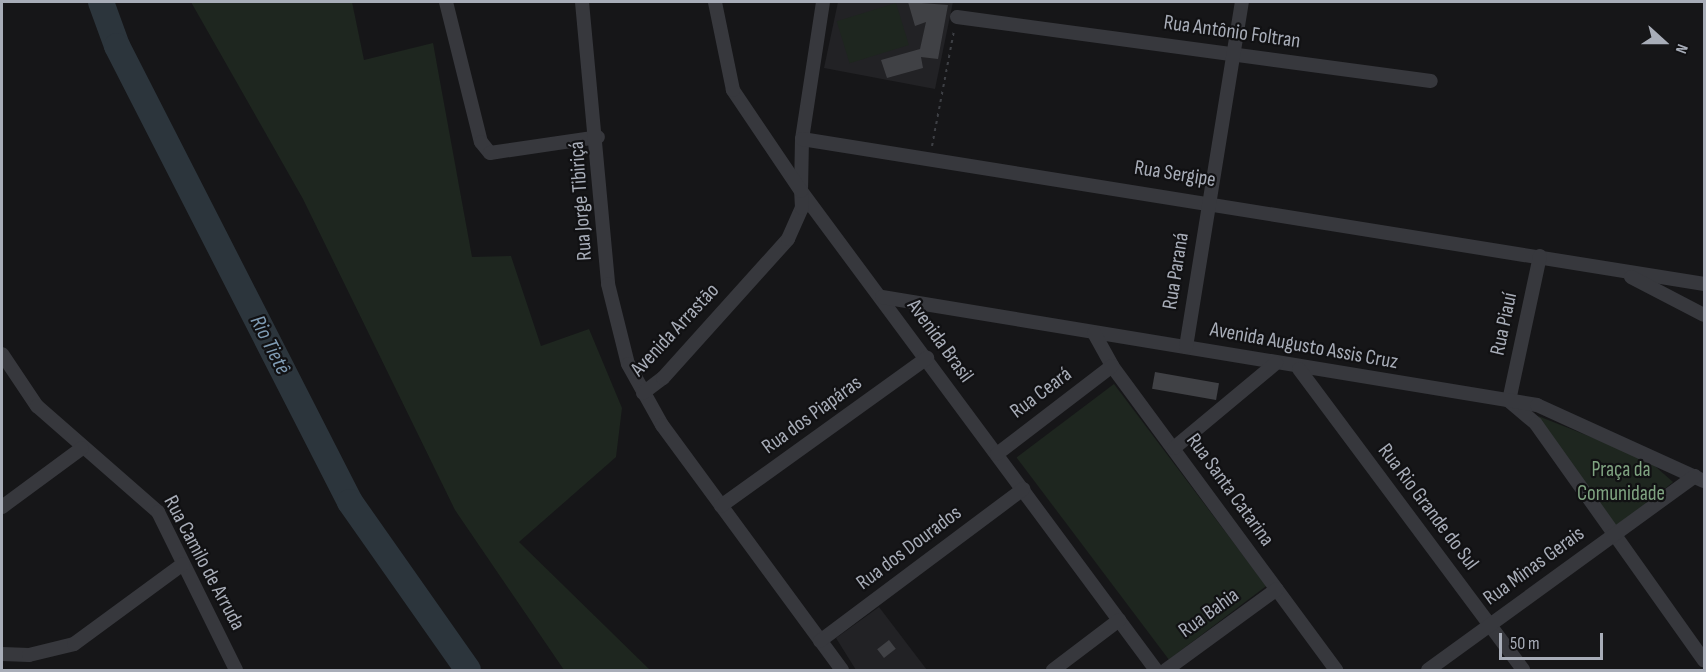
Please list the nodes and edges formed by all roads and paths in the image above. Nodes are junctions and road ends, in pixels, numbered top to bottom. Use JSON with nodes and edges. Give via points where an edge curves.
{"nodes":[{"id":1,"x":446,"y":2,"type":"edge"},
{"id":2,"x":582,"y":2,"type":"edge"},
{"id":3,"x":715,"y":2,"type":"edge"},
{"id":4,"x":823,"y":2,"type":"edge"},
{"id":5,"x":1242,"y":2,"type":"edge"},
{"id":6,"x":957,"y":17,"type":"joint"},
{"id":7,"x":1233,"y":52,"type":"junction"},
{"id":8,"x":1431,"y":81,"type":"dead end"},
{"id":9,"x":598,"y":137,"type":"junction"},
{"id":10,"x":802,"y":139,"type":"junction"},
{"id":11,"x":930,"y":158,"type":"junction"},
{"id":12,"x":801,"y":191,"type":"junction"},
{"id":13,"x":1208,"y":201,"type":"junction"},
{"id":14,"x":1540,"y":256,"type":"junction"},
{"id":15,"x":1621,"y":272,"type":"junction"},
{"id":16,"x":1704,"y":284,"type":"edge"},
{"id":17,"x":882,"y":297,"type":"junction"},
{"id":18,"x":1704,"y":315,"type":"edge"},
{"id":19,"x":1094,"y":333,"type":"junction"},
{"id":20,"x":1186,"y":346,"type":"junction"},
{"id":21,"x":2,"y":354,"type":"edge"},
{"id":22,"x":927,"y":358,"type":"junction"},
{"id":23,"x":1275,"y":363,"type":"junction"},
{"id":24,"x":1112,"y":366,"type":"junction"},
{"id":25,"x":1299,"y":369,"type":"junction"},
{"id":26,"x":643,"y":393,"type":"junction"},
{"id":27,"x":1509,"y":401,"type":"junction"},
{"id":28,"x":82,"y":448,"type":"junction"},
{"id":29,"x":1173,"y":448,"type":"junction"},
{"id":30,"x":997,"y":454,"type":"junction"},
{"id":31,"x":1700,"y":478,"type":"edge"},
{"id":32,"x":1023,"y":489,"type":"junction"},
{"id":33,"x":722,"y":506,"type":"junction"},
{"id":34,"x":2,"y":507,"type":"edge"},
{"id":35,"x":1614,"y":534,"type":"junction"},
{"id":36,"x":183,"y":564,"type":"junction"},
{"id":37,"x":1277,"y":590,"type":"junction"},
{"id":38,"x":1119,"y":620,"type":"junction"},
{"id":39,"x":1489,"y":625,"type":"junction"},
{"id":40,"x":820,"y":641,"type":"junction"},
{"id":41,"x":2,"y":654,"type":"edge"},
{"id":42,"x":1704,"y":660,"type":"edge"},
{"id":43,"x":236,"y":670,"type":"edge"},
{"id":44,"x":842,"y":670,"type":"edge"},
{"id":45,"x":1053,"y":670,"type":"edge"},
{"id":46,"x":1156,"y":670,"type":"edge"},
{"id":47,"x":1166,"y":670,"type":"edge"},
{"id":48,"x":1336,"y":670,"type":"edge"},
{"id":49,"x":1428,"y":670,"type":"edge"},
{"id":50,"x":1523,"y":670,"type":"edge"}],
"edges":[{"from":1,"to":9,"type":"street","via":[[481,142],[495,156]]},
{"from":2,"to":9,"type":"street","name":"Rua Jorge Tibiriçá"},
{"from":3,"to":12,"type":"street","via":[[733,90]]},
{"from":4,"to":10,"type":"street"},
{"from":5,"to":7,"type":"street","name":"Rua Paraná"},
{"from":6,"to":7,"type":"street","name":"Rua Antônio Foltran"},
{"from":6,"to":11,"type":"path"},
{"from":7,"to":8,"type":"street","name":"Rua Antônio Foltran"},
{"from":7,"to":13,"type":"street","name":"Rua Paraná"},
{"from":9,"to":26,"type":"street","name":"Rua Jorge Tibiriçá","via":[[608,284],[628,364]]},
{"from":10,"to":11,"type":"street","name":"Rua Sergipe"},
{"from":10,"to":12,"type":"street"},
{"from":11,"to":13,"type":"street","name":"Rua Sergipe"},
{"from":12,"to":17,"type":"street","name":"Avenida Brasil"},
{"from":12,"to":26,"type":"street","name":"Avenida Arrastão","via":[[796,229],[663,378]]},
{"from":13,"to":14,"type":"street","name":"Rua Sergipe"},
{"from":13,"to":20,"type":"street","name":"Rua Paraná"},
{"from":14,"to":15,"type":"street","name":"Rua Sergipe"},
{"from":14,"to":27,"type":"street","name":"Rua Piauí"},
{"from":15,"to":16,"type":"street"},
{"from":15,"to":18,"type":"street"},
{"from":17,"to":19,"type":"street","name":"Avenida Augusto Assis Cruz"},
{"from":17,"to":22,"type":"street","name":"Avenida Brasil"},
{"from":19,"to":20,"type":"street","name":"Avenida Augusto Assis Cruz"},
{"from":19,"to":24,"type":"street","name":"Rua Santa Catarina"},
{"from":20,"to":23,"type":"street","name":"Avenida Augusto Assis Cruz"},
{"from":21,"to":28,"type":"street","name":"Rua Camilo de Arruda","via":[[37,406]]},
{"from":22,"to":30,"type":"street","name":"Avenida Brasil"},
{"from":22,"to":33,"type":"street","name":"Rua dos Piapáras"},
{"from":23,"to":25,"type":"street","name":"Avenida Augusto Assis Cruz"},
{"from":23,"to":29,"type":"street"},
{"from":24,"to":29,"type":"street","name":"Rua Santa Catarina"},
{"from":24,"to":30,"type":"street","name":"Rua Ceará"},
{"from":25,"to":27,"type":"street","name":"Avenida Augusto Assis Cruz"},
{"from":25,"to":39,"type":"street","name":"Rua Rio Grande do Sul"},
{"from":26,"to":33,"type":"street","name":"Avenida Arrastão"},
{"from":27,"to":31,"type":"street","name":"Avenida Augusto Assis Cruz","via":[[1574,418]]},
{"from":27,"to":35,"type":"street","via":[[1536,424]]},
{"from":28,"to":34,"type":"street"},
{"from":28,"to":36,"type":"street","name":"Rua Camilo de Arruda","via":[[147,499]]},
{"from":29,"to":37,"type":"street","name":"Rua Santa Catarina"},
{"from":30,"to":32,"type":"street","name":"Avenida Brasil"},
{"from":31,"to":35,"type":"street","name":"Rua Minas Gerais"},
{"from":32,"to":38,"type":"street","name":"Avenida Brasil"},
{"from":32,"to":40,"type":"street","name":"Rua dos Dourados"},
{"from":33,"to":40,"type":"street","name":"Avenida Arrastão"},
{"from":35,"to":39,"type":"street","name":"Rua Minas Gerais"},
{"from":35,"to":42,"type":"street"},
{"from":36,"to":41,"type":"street","via":[[74,644],[29,655]]},
{"from":36,"to":43,"type":"street","name":"Rua Camilo de Arruda"},
{"from":37,"to":47,"type":"street","name":"Rua Bahia"},
{"from":37,"to":48,"type":"street","name":"Rua Santa Catarina"},
{"from":38,"to":45,"type":"street"},
{"from":38,"to":46,"type":"street","name":"Avenida Brasil"},
{"from":39,"to":49,"type":"street","name":"Rua Minas Gerais"},
{"from":39,"to":50,"type":"street","name":"Rua Rio Grande do Sul"},
{"from":40,"to":44,"type":"street","name":"Avenida Arrastão"}]}
